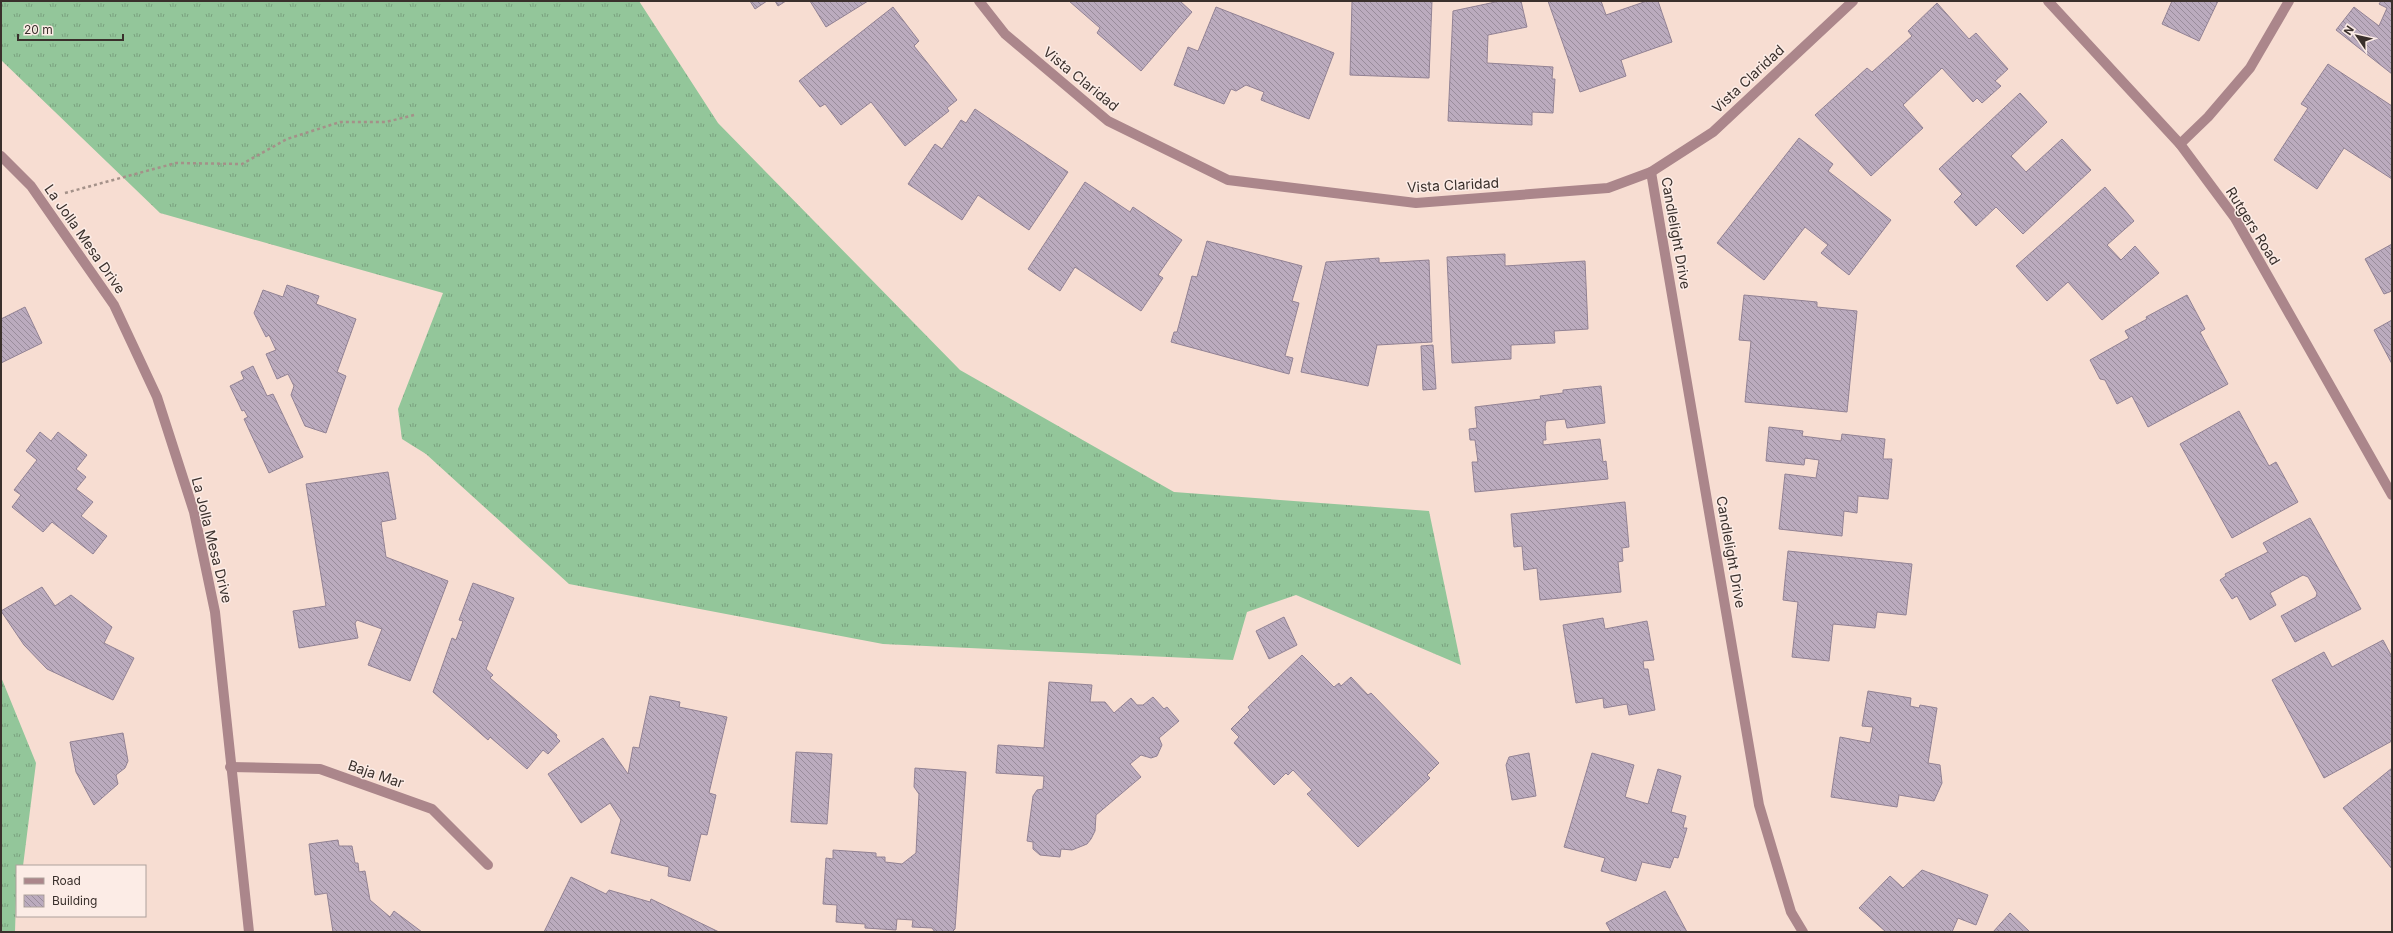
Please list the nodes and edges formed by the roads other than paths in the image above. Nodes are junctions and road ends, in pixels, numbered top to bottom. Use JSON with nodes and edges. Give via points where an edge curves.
{"nodes":[{"id":1,"x":979,"y":1,"type":"edge"},
{"id":2,"x":1853,"y":1,"type":"edge"},
{"id":3,"x":2048,"y":1,"type":"edge"},
{"id":4,"x":2289,"y":1,"type":"edge"},
{"id":5,"x":2180,"y":144,"type":"junction"},
{"id":6,"x":1,"y":156,"type":"edge"},
{"id":7,"x":1651,"y":172,"type":"junction"},
{"id":8,"x":2392,"y":495,"type":"edge"},
{"id":9,"x":230,"y":767,"type":"junction"},
{"id":10,"x":488,"y":864,"type":"dead end"},
{"id":11,"x":249,"y":932,"type":"edge"},
{"id":12,"x":1803,"y":932,"type":"edge"}],
"edges":[{"from":1,"to":7,"type":"street","name":"Vista Claridad","via":[[1006,34],[1108,121],[1228,180],[1416,203],[1608,188]]},
{"from":2,"to":7,"type":"street","name":"Vista Claridad","via":[[1712,132]]},
{"from":3,"to":5,"type":"street","name":"Rutgers Road"},
{"from":4,"to":5,"type":"street","via":[[2250,68],[2208,117]]},
{"from":5,"to":8,"type":"street","name":"Rutgers Road","via":[[2235,218]]},
{"from":6,"to":9,"type":"street","name":"La Jolla Mesa Drive","via":[[41,199],[114,305],[159,404],[194,512],[215,612]]},
{"from":7,"to":12,"type":"street","name":"Candlelight Drive","via":[[1759,805],[1791,912]]},
{"from":9,"to":10,"type":"street","name":"Baja Mar","via":[[320,769],[432,809]]},
{"from":9,"to":11,"type":"street","name":"La Jolla Mesa Drive"}]}
